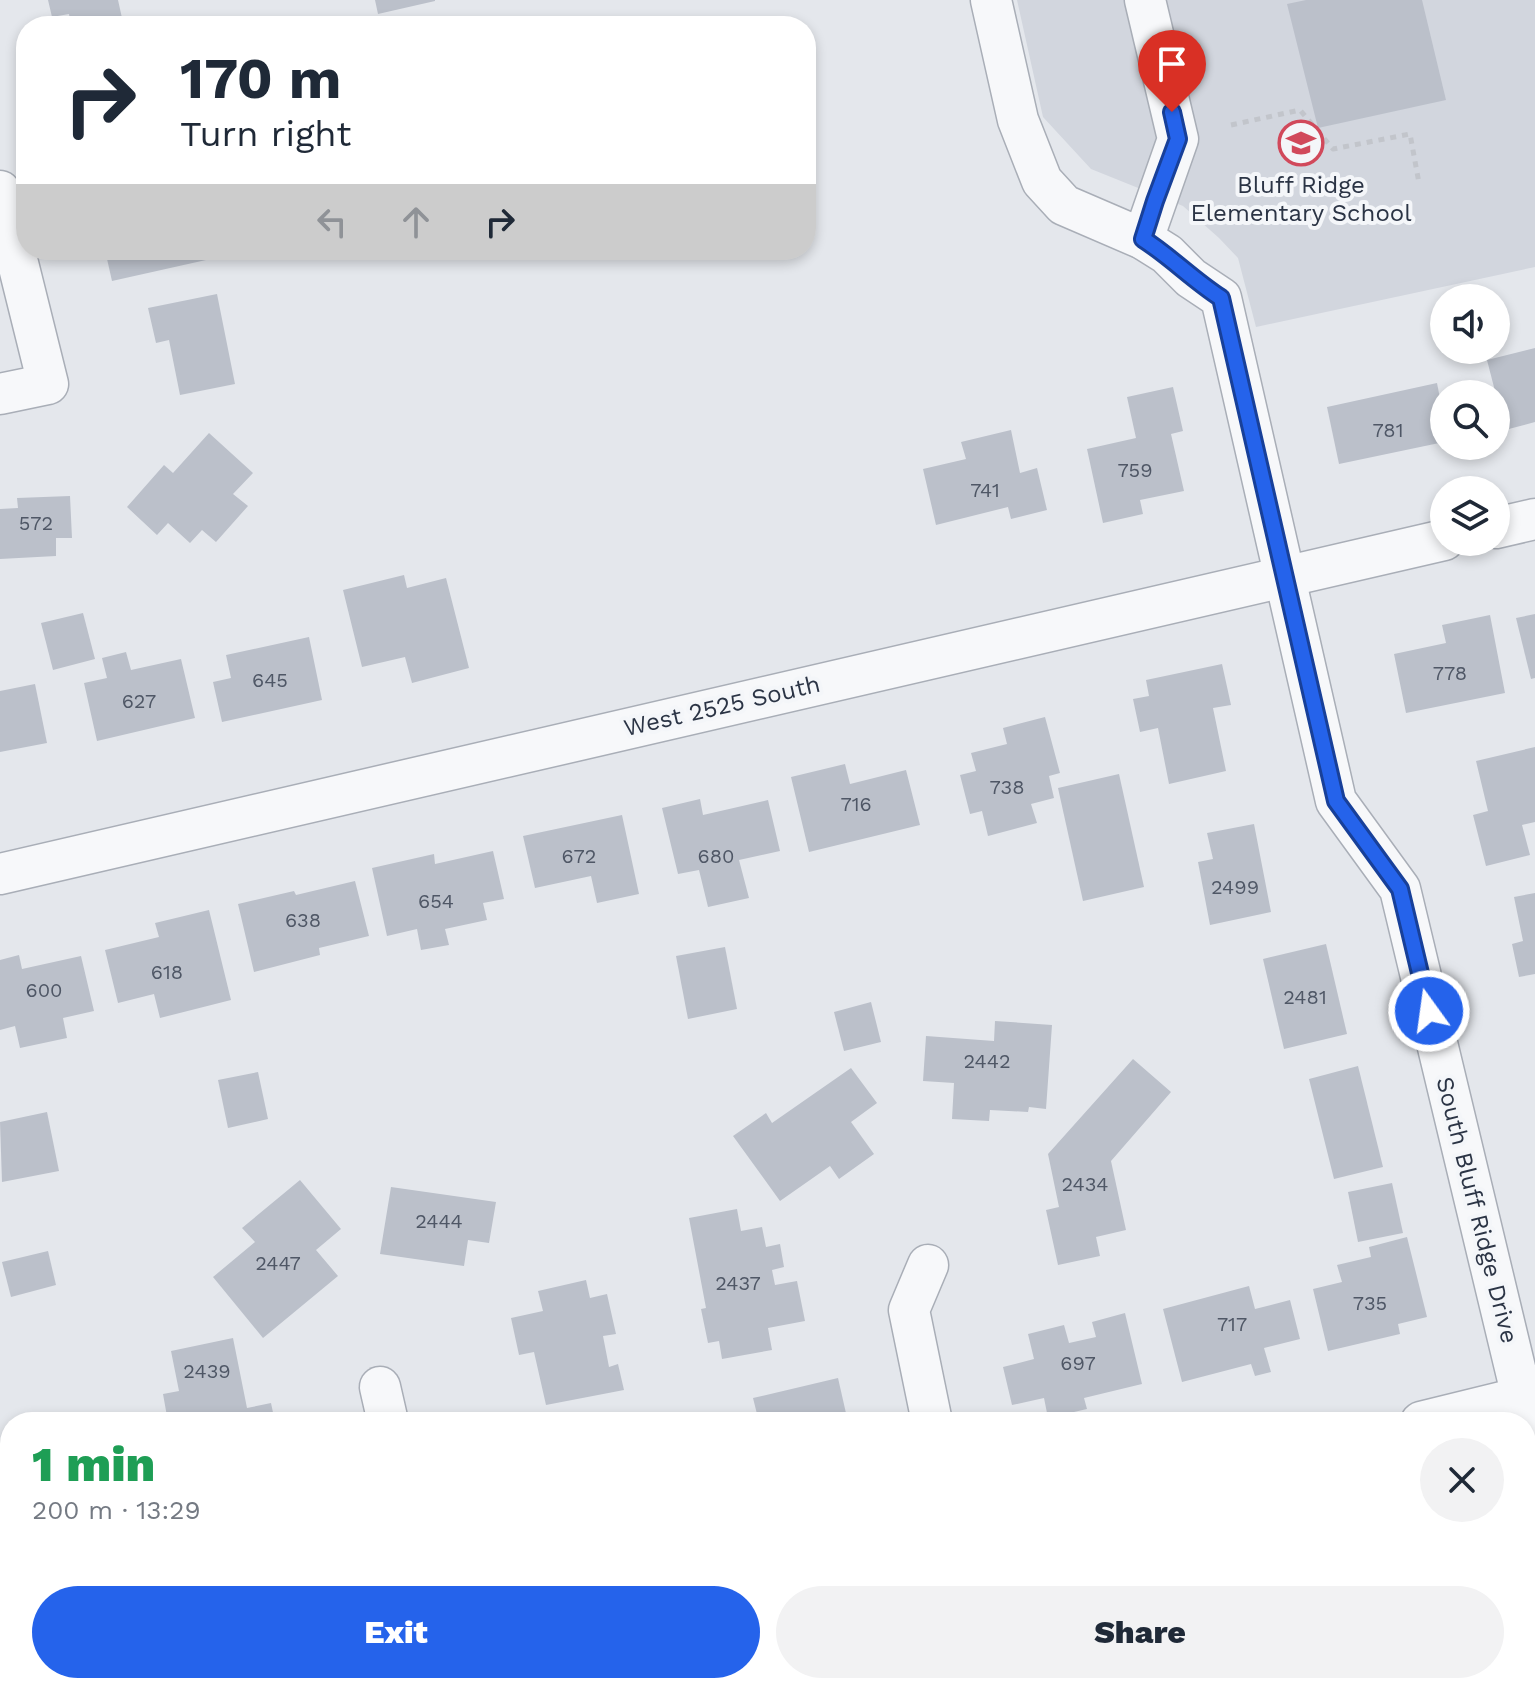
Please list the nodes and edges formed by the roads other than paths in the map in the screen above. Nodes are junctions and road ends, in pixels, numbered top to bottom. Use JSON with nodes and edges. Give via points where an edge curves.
{"nodes":[{"id":1,"x":991,"y":0,"type":"edge"},
{"id":2,"x":1145,"y":0,"type":"edge"},
{"id":3,"x":0,"y":191,"type":"edge"},
{"id":4,"x":1143,"y":239,"type":"junction"},
{"id":5,"x":16,"y":255,"type":"edge"},
{"id":6,"x":17,"y":260,"type":"edge"},
{"id":7,"x":0,"y":394,"type":"edge"},
{"id":8,"x":1535,"y":519,"type":"edge"},
{"id":9,"x":1510,"y":525,"type":"edge"},
{"id":10,"x":1430,"y":543,"type":"edge"},
{"id":11,"x":1285,"y":576,"type":"junction"},
{"id":12,"x":0,"y":874,"type":"edge"},
{"id":13,"x":928,"y":1265,"type":"dead end"},
{"id":14,"x":1529,"y":1396,"type":"edge"},
{"id":15,"x":930,"y":1412,"type":"edge"},
{"id":16,"x":1463,"y":1412,"type":"edge"}],
"edges":[{"from":1,"to":4,"type":"street","name":"South Bluff Ridge Drive","via":[[1018,120],[1042,181],[1064,205]]},
{"from":2,"to":4,"type":"street","via":[[1178,139]]},
{"from":3,"to":5,"type":"street"},
{"from":4,"to":11,"type":"street","name":"South Bluff Ridge Drive","via":[[1221,298]]},
{"from":6,"to":7,"type":"street","via":[[48,384]]},
{"from":8,"to":9,"type":"street"},
{"from":10,"to":11,"type":"street","name":"West 2525 South"},
{"from":11,"to":12,"type":"street","name":"West 2525 South"},
{"from":11,"to":14,"type":"street","name":"South Bluff Ridge Drive","via":[[1336,801],[1400,889]]},
{"from":13,"to":15,"type":"street","via":[[909,1310]]},
{"from":14,"to":16,"type":"street"}]}
